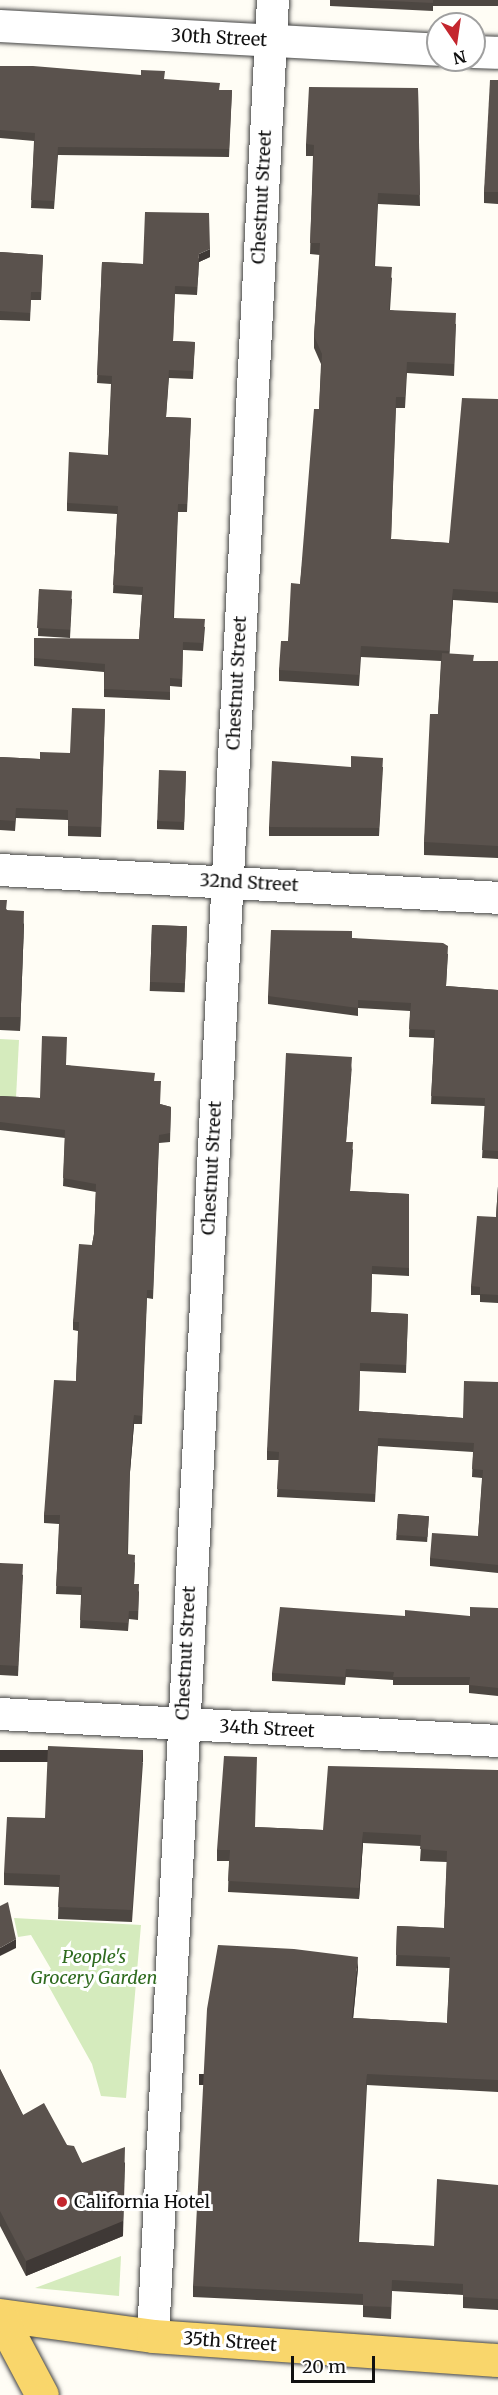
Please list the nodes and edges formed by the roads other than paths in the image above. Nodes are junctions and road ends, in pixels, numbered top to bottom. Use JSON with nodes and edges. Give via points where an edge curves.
{"nodes":[{"id":1,"x":273,"y":0,"type":"edge"},
{"id":2,"x":0,"y":26,"type":"edge"},
{"id":3,"x":271,"y":41,"type":"junction"},
{"id":4,"x":426,"y":49,"type":"edge"},
{"id":5,"x":0,"y":870,"type":"edge"},
{"id":6,"x":226,"y":882,"type":"junction"},
{"id":7,"x":498,"y":898,"type":"edge"},
{"id":8,"x":0,"y":1714,"type":"edge"},
{"id":9,"x":182,"y":1725,"type":"junction"},
{"id":10,"x":498,"y":1741,"type":"edge"},
{"id":11,"x":0,"y":2316,"type":"edge"},
{"id":12,"x":153,"y":2336,"type":"junction"},
{"id":13,"x":498,"y":2360,"type":"edge"},
{"id":14,"x":42,"y":2395,"type":"edge"}],
"edges":[{"from":1,"to":3,"type":"street","name":"Chestnut Street"},
{"from":2,"to":3,"type":"street","name":"30th Street"},
{"from":3,"to":4,"type":"street","name":"30th Street"},
{"from":3,"to":6,"type":"street","name":"Chestnut Street"},
{"from":5,"to":6,"type":"street","name":"32nd Street"},
{"from":6,"to":7,"type":"street","name":"32nd Street"},
{"from":6,"to":9,"type":"street","name":"Chestnut Street"},
{"from":8,"to":9,"type":"street","name":"34th Street"},
{"from":9,"to":10,"type":"street","name":"34th Street"},
{"from":9,"to":12,"type":"street","name":"Chestnut Street"},
{"from":11,"to":12,"type":"main road","name":"35th Street"},
{"from":11,"to":14,"type":"main road"},
{"from":12,"to":13,"type":"main road","name":"35th Street"}]}
